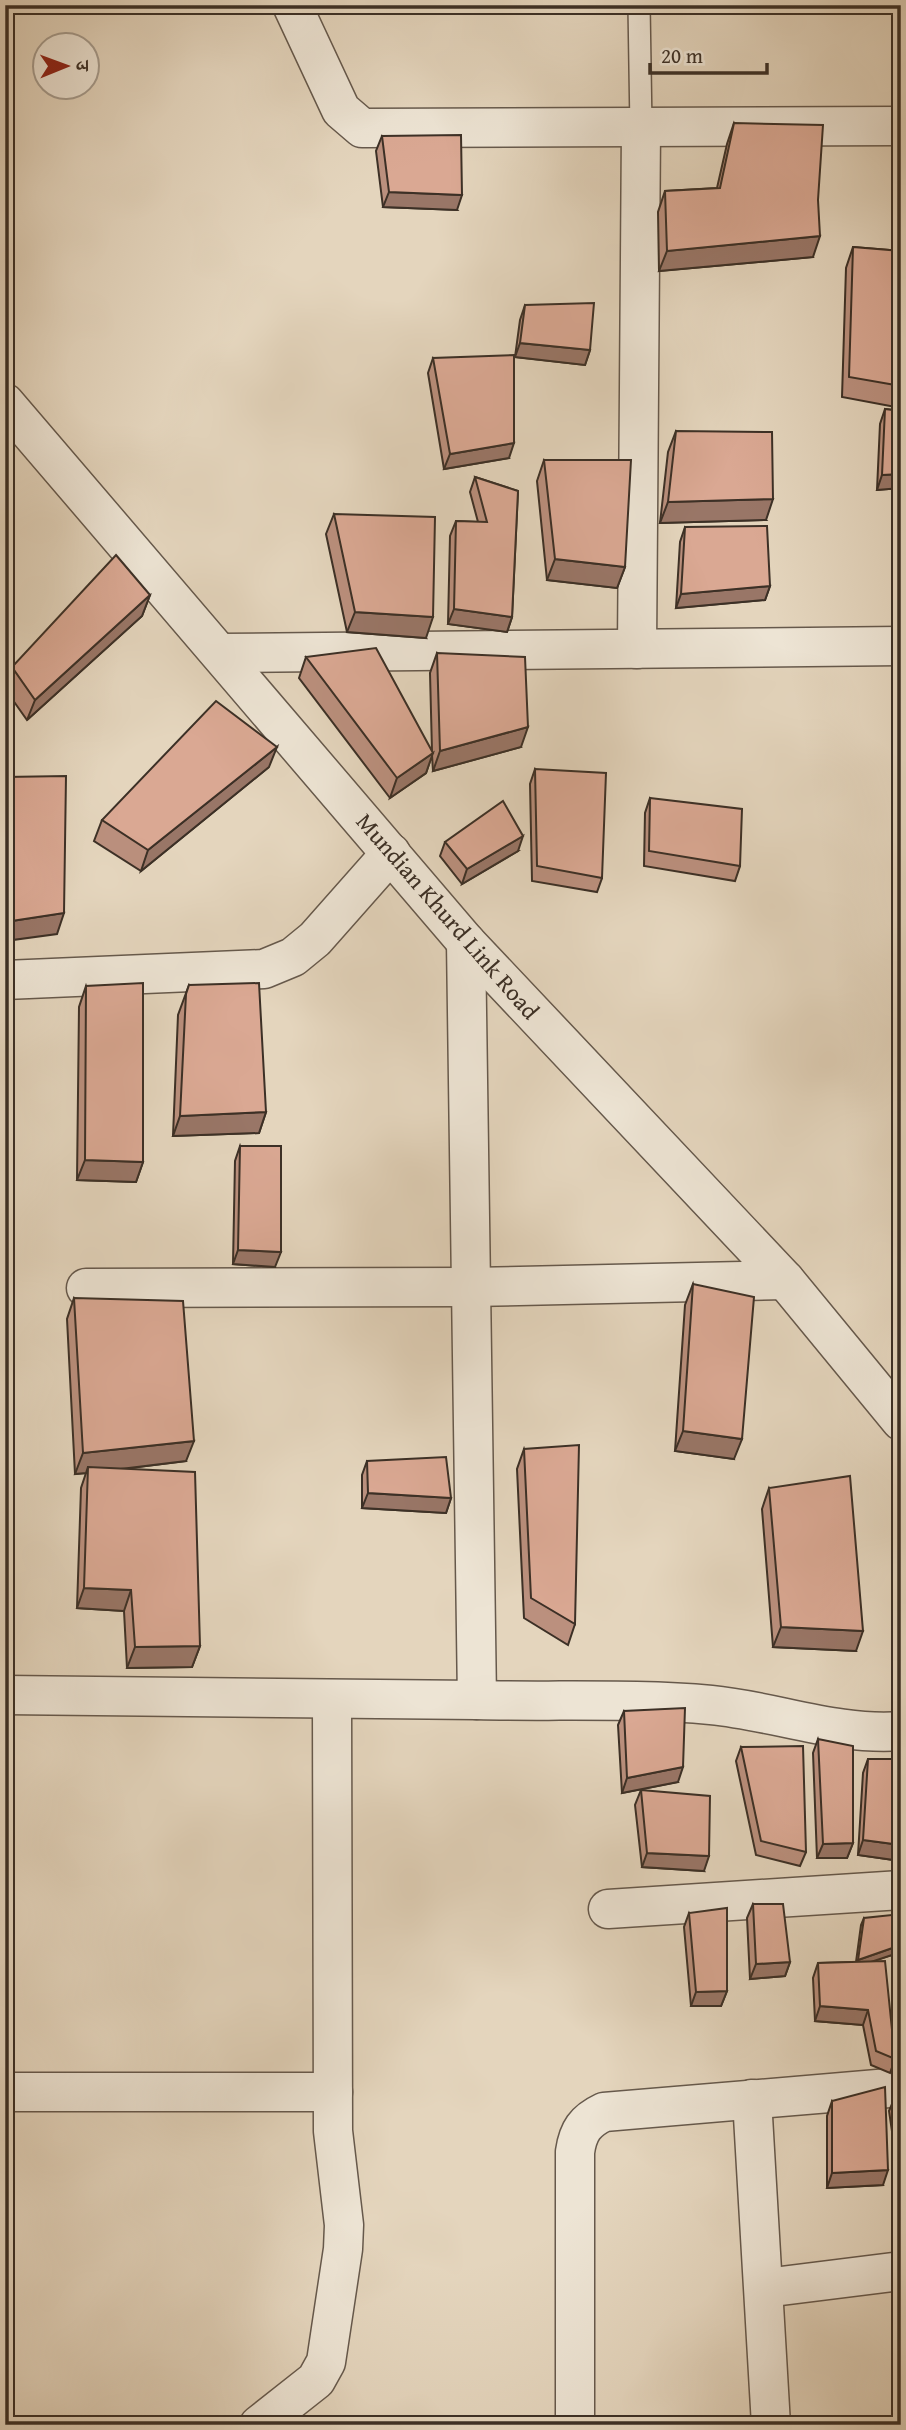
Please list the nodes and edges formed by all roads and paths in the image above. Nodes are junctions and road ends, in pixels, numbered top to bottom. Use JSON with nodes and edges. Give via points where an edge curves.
{"nodes":[{"id":1,"x":292,"y":5,"type":"edge"},
{"id":2,"x":639,"y":5,"type":"edge"},
{"id":3,"x":901,"y":126,"type":"edge"},
{"id":4,"x":641,"y":128,"type":"junction"},
{"id":5,"x":5,"y":403,"type":"edge"},
{"id":6,"x":901,"y":646,"type":"edge"},
{"id":7,"x":636,"y":649,"type":"junction"},
{"id":8,"x":222,"y":653,"type":"junction"},
{"id":9,"x":391,"y":853,"type":"junction"},
{"id":10,"x":466,"y":942,"type":"junction"},
{"id":11,"x":5,"y":980,"type":"edge"},
{"id":12,"x":785,"y":1280,"type":"junction"},
{"id":13,"x":471,"y":1287,"type":"junction"},
{"id":14,"x":86,"y":1288,"type":"dead end"},
{"id":15,"x":901,"y":1421,"type":"edge"},
{"id":16,"x":5,"y":1695,"type":"edge"},
{"id":17,"x":332,"y":1699,"type":"junction"},
{"id":18,"x":477,"y":1700,"type":"junction"},
{"id":19,"x":901,"y":1731,"type":"edge"},
{"id":20,"x":901,"y":1890,"type":"edge"},
{"id":21,"x":608,"y":1909,"type":"dead end"},
{"id":22,"x":901,"y":2087,"type":"edge"},
{"id":23,"x":5,"y":2092,"type":"edge"},
{"id":24,"x":333,"y":2092,"type":"junction"},
{"id":25,"x":752,"y":2099,"type":"junction"},
{"id":26,"x":901,"y":2271,"type":"edge"},
{"id":27,"x":765,"y":2288,"type":"junction"},
{"id":28,"x":259,"y":2425,"type":"edge"},
{"id":29,"x":575,"y":2425,"type":"edge"},
{"id":30,"x":771,"y":2425,"type":"edge"}],
"edges":[{"from":1,"to":4,"type":"street","via":[[341,110],[362,128]]},
{"from":2,"to":4,"type":"lane"},
{"from":3,"to":4,"type":"street"},
{"from":4,"to":7,"type":"street"},
{"from":5,"to":8,"type":"street","name":"Mundian Khurd Link Road"},
{"from":6,"to":7,"type":"street"},
{"from":7,"to":8,"type":"street"},
{"from":8,"to":9,"type":"street","name":"Mundian Khurd Link Road"},
{"from":9,"to":10,"type":"street","name":"Mundian Khurd Link Road"},
{"from":9,"to":11,"type":"street","via":[[315,939],[293,957],[264,969]]},
{"from":10,"to":12,"type":"street","name":"Mundian Khurd Link Road"},
{"from":10,"to":13,"type":"street"},
{"from":12,"to":13,"type":"street"},
{"from":12,"to":15,"type":"street","name":"Mundian Khurd Link Road"},
{"from":13,"to":14,"type":"street"},
{"from":13,"to":18,"type":"street"},
{"from":16,"to":17,"type":"street"},
{"from":17,"to":18,"type":"street"},
{"from":17,"to":24,"type":"street"},
{"from":18,"to":19,"type":"street","via":[[710,1704],[838,1729]]},
{"from":20,"to":21,"type":"street"},
{"from":22,"to":25,"type":"street"},
{"from":23,"to":24,"type":"street"},
{"from":24,"to":28,"type":"street","via":[[344,2225],[328,2349],[316,2380]]},
{"from":25,"to":27,"type":"street"},
{"from":25,"to":29,"type":"street","via":[[604,2112],[588,2120],[577,2136]]},
{"from":26,"to":27,"type":"street"},
{"from":27,"to":30,"type":"street"}]}
